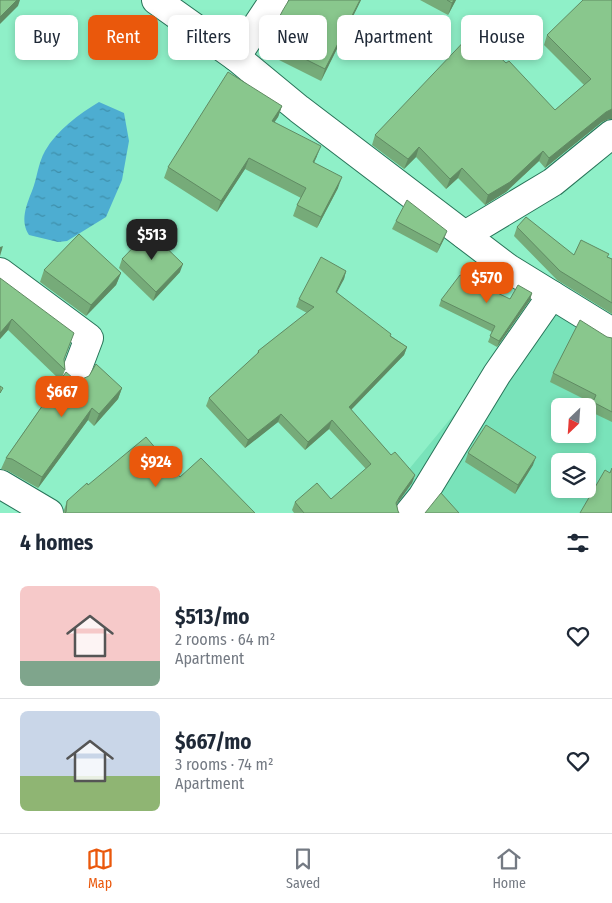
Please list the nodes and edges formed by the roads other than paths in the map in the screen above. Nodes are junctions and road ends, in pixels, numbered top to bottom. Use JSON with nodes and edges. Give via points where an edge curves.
{"nodes":[{"id":1,"x":156,"y":0,"type":"edge"},
{"id":2,"x":274,"y":0,"type":"edge"},
{"id":3,"x":177,"y":15,"type":"edge"},
{"id":4,"x":249,"y":38,"type":"edge"},
{"id":5,"x":240,"y":60,"type":"edge"},
{"id":6,"x":612,"y":134,"type":"edge"},
{"id":7,"x":465,"y":235,"type":"junction"},
{"id":8,"x":0,"y":272,"type":"edge"},
{"id":9,"x":552,"y":295,"type":"junction"},
{"id":10,"x":612,"y":332,"type":"edge"},
{"id":11,"x":75,"y":375,"type":"dead end"},
{"id":12,"x":0,"y":484,"type":"edge"},
{"id":13,"x":49,"y":513,"type":"edge"},
{"id":14,"x":409,"y":513,"type":"edge"}],
"edges":[{"from":1,"to":3,"type":"street"},
{"from":2,"to":4,"type":"street"},
{"from":5,"to":7,"type":"street"},
{"from":6,"to":7,"type":"street","via":[[553,182]]},
{"from":7,"to":9,"type":"street","via":[[508,268]]},
{"from":8,"to":11,"type":"street","via":[[89,338]]},
{"from":9,"to":10,"type":"street"},
{"from":9,"to":14,"type":"street","via":[[497,374]]},
{"from":12,"to":13,"type":"street"}]}
